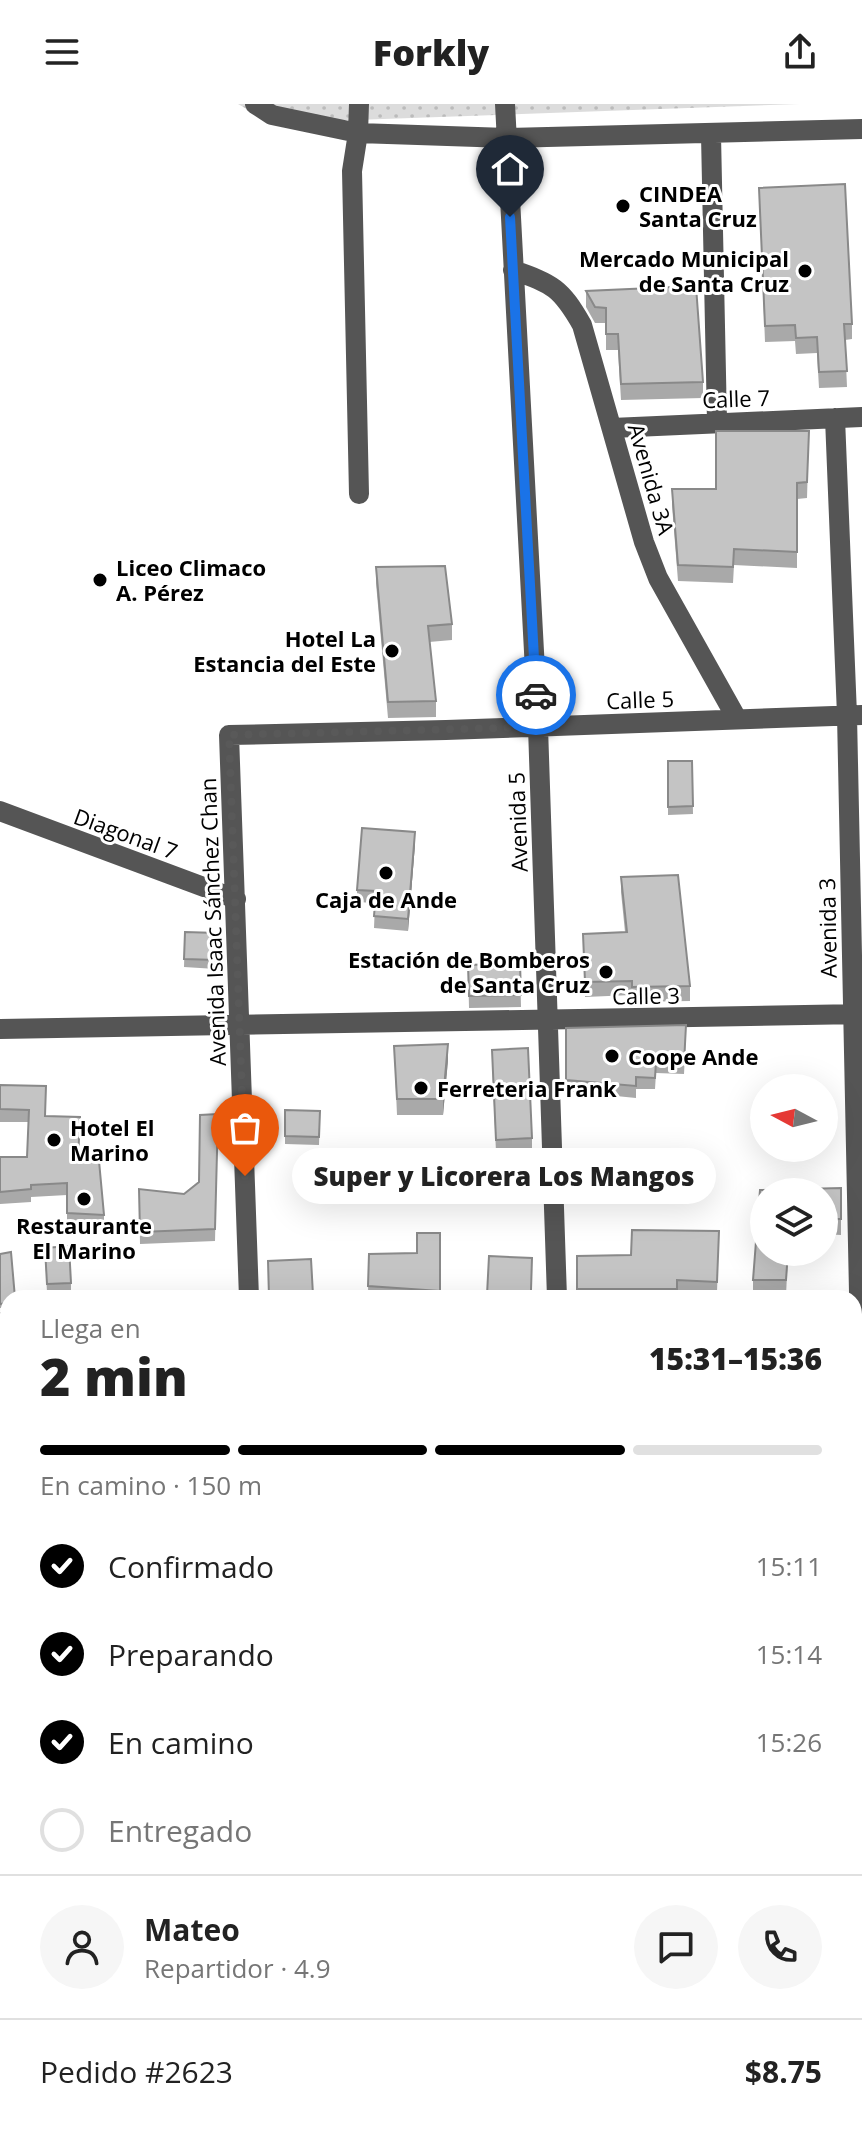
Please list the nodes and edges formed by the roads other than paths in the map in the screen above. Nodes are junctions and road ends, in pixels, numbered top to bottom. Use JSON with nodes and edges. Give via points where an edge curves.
{"nodes":[{"id":1,"x":255,"y":104,"type":"edge"},
{"id":2,"x":359,"y":104,"type":"edge"},
{"id":3,"x":505,"y":104,"type":"edge"},
{"id":4,"x":862,"y":129,"type":"edge"},
{"id":5,"x":358,"y":133,"type":"junction"},
{"id":6,"x":711,"y":135,"type":"junction"},
{"id":7,"x":507,"y":138,"type":"junction"},
{"id":8,"x":513,"y":270,"type":"junction"},
{"id":9,"x":862,"y":417,"type":"edge"},
{"id":10,"x":835,"y":418,"type":"junction"},
{"id":11,"x":717,"y":422,"type":"junction"},
{"id":12,"x":612,"y":428,"type":"junction"},
{"id":13,"x":359,"y":494,"type":"dead end"},
{"id":14,"x":854,"y":715,"type":"edge"},
{"id":15,"x":737,"y":719,"type":"junction"},
{"id":16,"x":538,"y":727,"type":"junction"},
{"id":17,"x":229,"y":735,"type":"joint"},
{"id":18,"x":0,"y":811,"type":"edge"},
{"id":19,"x":236,"y":899,"type":"junction"},
{"id":20,"x":857,"y":1014,"type":"edge"},
{"id":21,"x":549,"y":1021,"type":"junction"},
{"id":22,"x":241,"y":1023,"type":"junction"},
{"id":23,"x":0,"y":1029,"type":"edge"},
{"id":24,"x":249,"y":1290,"type":"edge"},
{"id":25,"x":557,"y":1290,"type":"edge"},
{"id":26,"x":858,"y":1290,"type":"edge"}],
"edges":[{"from":1,"to":5,"type":"street","via":[[272,115]]},
{"from":2,"to":5,"type":"street"},
{"from":3,"to":7,"type":"street","name":"Avenida 5"},
{"from":4,"to":6,"type":"street"},
{"from":5,"to":7,"type":"street"},
{"from":5,"to":13,"type":"street","via":[[352,171]]},
{"from":6,"to":7,"type":"street"},
{"from":6,"to":11,"type":"street"},
{"from":7,"to":8,"type":"street","name":"Avenida 5"},
{"from":8,"to":12,"type":"street","name":"Avenida 3A","via":[[548,282],[567,299],[582,325]]},
{"from":8,"to":16,"type":"street","name":"Avenida 5"},
{"from":9,"to":10,"type":"street","name":"Calle 7"},
{"from":10,"to":11,"type":"street","name":"Calle 7"},
{"from":10,"to":14,"type":"street","name":"Avenida 3"},
{"from":11,"to":12,"type":"street","name":"Calle 7"},
{"from":12,"to":15,"type":"street","name":"Avenida 3A","via":[[658,578]]},
{"from":14,"to":15,"type":"street","name":"Calle 5"},
{"from":14,"to":20,"type":"street","name":"Avenida 3"},
{"from":15,"to":16,"type":"street","name":"Calle 5"},
{"from":16,"to":17,"type":"street","name":"Calle 5"},
{"from":16,"to":21,"type":"street","name":"Avenida 5"},
{"from":17,"to":19,"type":"street","name":"Avenida Isaac Sánchez Chan"},
{"from":18,"to":19,"type":"street","name":"Diagonal 7"},
{"from":19,"to":22,"type":"street","name":"Avenida Isaac Sánchez Chan"},
{"from":20,"to":21,"type":"street","name":"Calle 3"},
{"from":20,"to":26,"type":"street","name":"Avenida 3"},
{"from":21,"to":22,"type":"street","name":"Calle 3"},
{"from":21,"to":25,"type":"street","name":"Avenida 5"},
{"from":22,"to":23,"type":"street","name":"Calle 3"},
{"from":22,"to":24,"type":"street","name":"Avenida Isaac Sánchez Chan"}]}
